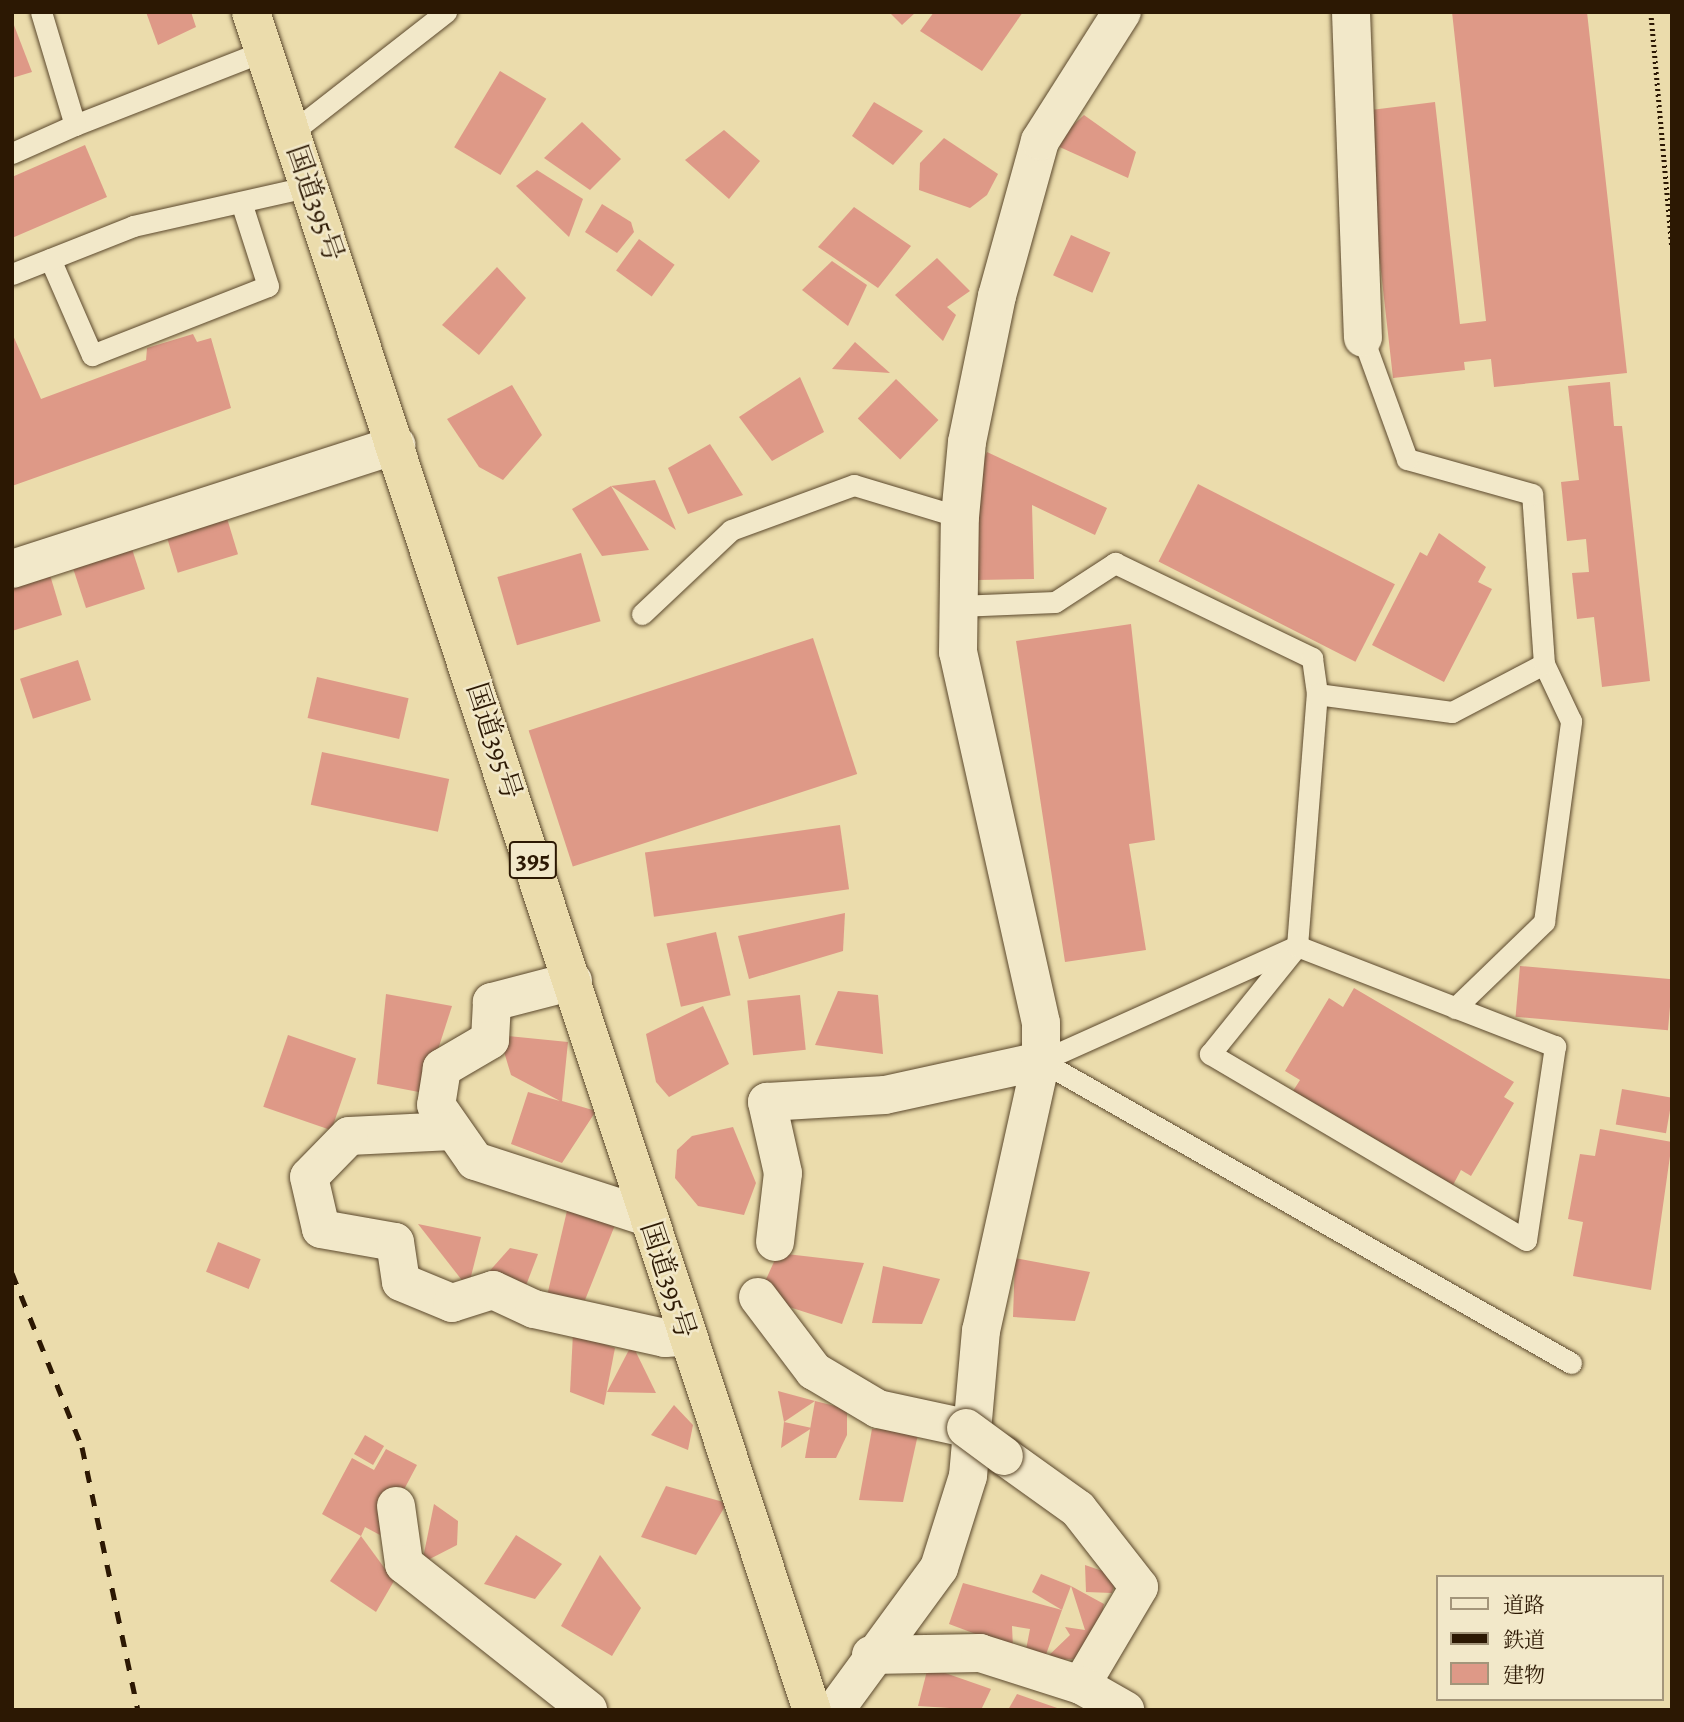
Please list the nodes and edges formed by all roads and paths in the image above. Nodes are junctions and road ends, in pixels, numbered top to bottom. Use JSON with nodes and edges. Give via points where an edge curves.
{"nodes":[{"id":1,"x":41,"y":12,"type":"edge"},
{"id":2,"x":251,"y":12,"type":"edge"},
{"id":3,"x":446,"y":12,"type":"edge"},
{"id":4,"x":1122,"y":12,"type":"edge"},
{"id":5,"x":1351,"y":12,"type":"edge"},
{"id":6,"x":1651,"y":12,"type":"edge"},
{"id":7,"x":264,"y":51,"type":"junction"},
{"id":8,"x":75,"y":125,"type":"junction"},
{"id":9,"x":291,"y":133,"type":"junction"},
{"id":10,"x":12,"y":153,"type":"edge"},
{"id":11,"x":310,"y":186,"type":"junction"},
{"id":12,"x":241,"y":202,"type":"junction"},
{"id":13,"x":1672,"y":246,"type":"edge"},
{"id":14,"x":50,"y":259,"type":"junction"},
{"id":15,"x":12,"y":274,"type":"edge"},
{"id":16,"x":1363,"y":338,"type":"joint"},
{"id":17,"x":396,"y":445,"type":"junction"},
{"id":18,"x":960,"y":517,"type":"junction"},
{"id":19,"x":12,"y":569,"type":"edge"},
{"id":20,"x":958,"y":606,"type":"junction"},
{"id":21,"x":642,"y":614,"type":"dead end"},
{"id":22,"x":1544,"y":664,"type":"junction"},
{"id":23,"x":1317,"y":694,"type":"junction"},
{"id":24,"x":1297,"y":946,"type":"junction"},
{"id":25,"x":573,"y":981,"type":"junction"},
{"id":26,"x":1455,"y":1008,"type":"junction"},
{"id":27,"x":1041,"y":1061,"type":"junction"},
{"id":28,"x":452,"y":1131,"type":"junction"},
{"id":29,"x":648,"y":1217,"type":"junction"},
{"id":30,"x":775,"y":1242,"type":"dead end"},
{"id":31,"x":758,"y":1297,"type":"dead end"},
{"id":32,"x":686,"y":1337,"type":"junction"},
{"id":33,"x":1571,"y":1363,"type":"dead end"},
{"id":34,"x":396,"y":1506,"type":"dead end"},
{"id":35,"x":871,"y":1655,"type":"junction"},
{"id":36,"x":1081,"y":1685,"type":"junction"},
{"id":37,"x":589,"y":1710,"type":"edge"},
{"id":38,"x":812,"y":1710,"type":"edge"},
{"id":39,"x":835,"y":1710,"type":"edge"},
{"id":40,"x":1125,"y":1710,"type":"edge"}],
"edges":[{"from":1,"to":8,"type":"lane"},
{"from":2,"to":7,"type":"highway","name":"国道395号","number":"395"},
{"from":3,"to":9,"type":"lane"},
{"from":4,"to":18,"type":"street","via":[[1040,141],[998,296],[967,442]]},
{"from":5,"to":16,"type":"street"},
{"from":6,"to":13,"type":"path"},
{"from":7,"to":8,"type":"lane"},
{"from":7,"to":9,"type":"highway","name":"国道395号","number":"395"},
{"from":8,"to":10,"type":"lane"},
{"from":9,"to":11,"type":"highway","name":"国道395号","number":"395"},
{"from":11,"to":12,"type":"lane"},
{"from":11,"to":17,"type":"highway","name":"国道395号","number":"395"},
{"from":12,"to":14,"type":"lane","via":[[133,226]]},
{"from":12,"to":14,"type":"lane","via":[[268,286],[92,355]]},
{"from":14,"to":15,"type":"lane"},
{"from":16,"to":22,"type":"lane","via":[[1407,459],[1532,494]]},
{"from":17,"to":19,"type":"street"},
{"from":17,"to":25,"type":"highway","name":"国道395号","number":"395"},
{"from":18,"to":20,"type":"street"},
{"from":18,"to":21,"type":"lane","via":[[854,485],[731,530]]},
{"from":20,"to":23,"type":"lane","via":[[1055,602],[1115,563],[1312,658]]},
{"from":20,"to":27,"type":"street","via":[[958,652],[1041,1023]]},
{"from":22,"to":23,"type":"lane","via":[[1452,712]]},
{"from":22,"to":26,"type":"lane","via":[[1571,721],[1544,922]]},
{"from":23,"to":24,"type":"lane"},
{"from":24,"to":26,"type":"lane"},
{"from":24,"to":26,"type":"lane","via":[[1210,1054],[1526,1240],[1555,1046]]},
{"from":24,"to":27,"type":"lane"},
{"from":25,"to":28,"type":"street","via":[[492,1003],[490,1040],[442,1068],[436,1104]]},
{"from":25,"to":29,"type":"highway","name":"国道395号","number":"395"},
{"from":27,"to":30,"type":"street","via":[[885,1095],[767,1102],[783,1173]]},
{"from":27,"to":33,"type":"lane"},
{"from":27,"to":35,"type":"street","via":[[981,1331],[968,1476],[939,1568]]},
{"from":28,"to":29,"type":"street","via":[[475,1161]]},
{"from":28,"to":32,"type":"street","via":[[349,1136],[309,1177],[321,1229],[395,1242],[401,1282],[452,1303],[493,1290],[534,1309],[665,1339]]},
{"from":29,"to":32,"type":"highway","name":"国道395号","number":"395"},
{"from":31,"to":36,"type":"street","bridge":true,"via":[[814,1371],[878,1409],[966,1428],[1078,1509],[1139,1587]]},
{"from":32,"to":38,"type":"highway","name":"国道395号","number":"395"},
{"from":34,"to":37,"type":"street","via":[[404,1564]]},
{"from":35,"to":36,"type":"street","via":[[980,1653]]},
{"from":35,"to":39,"type":"street"},
{"from":36,"to":40,"type":"street"}]}
